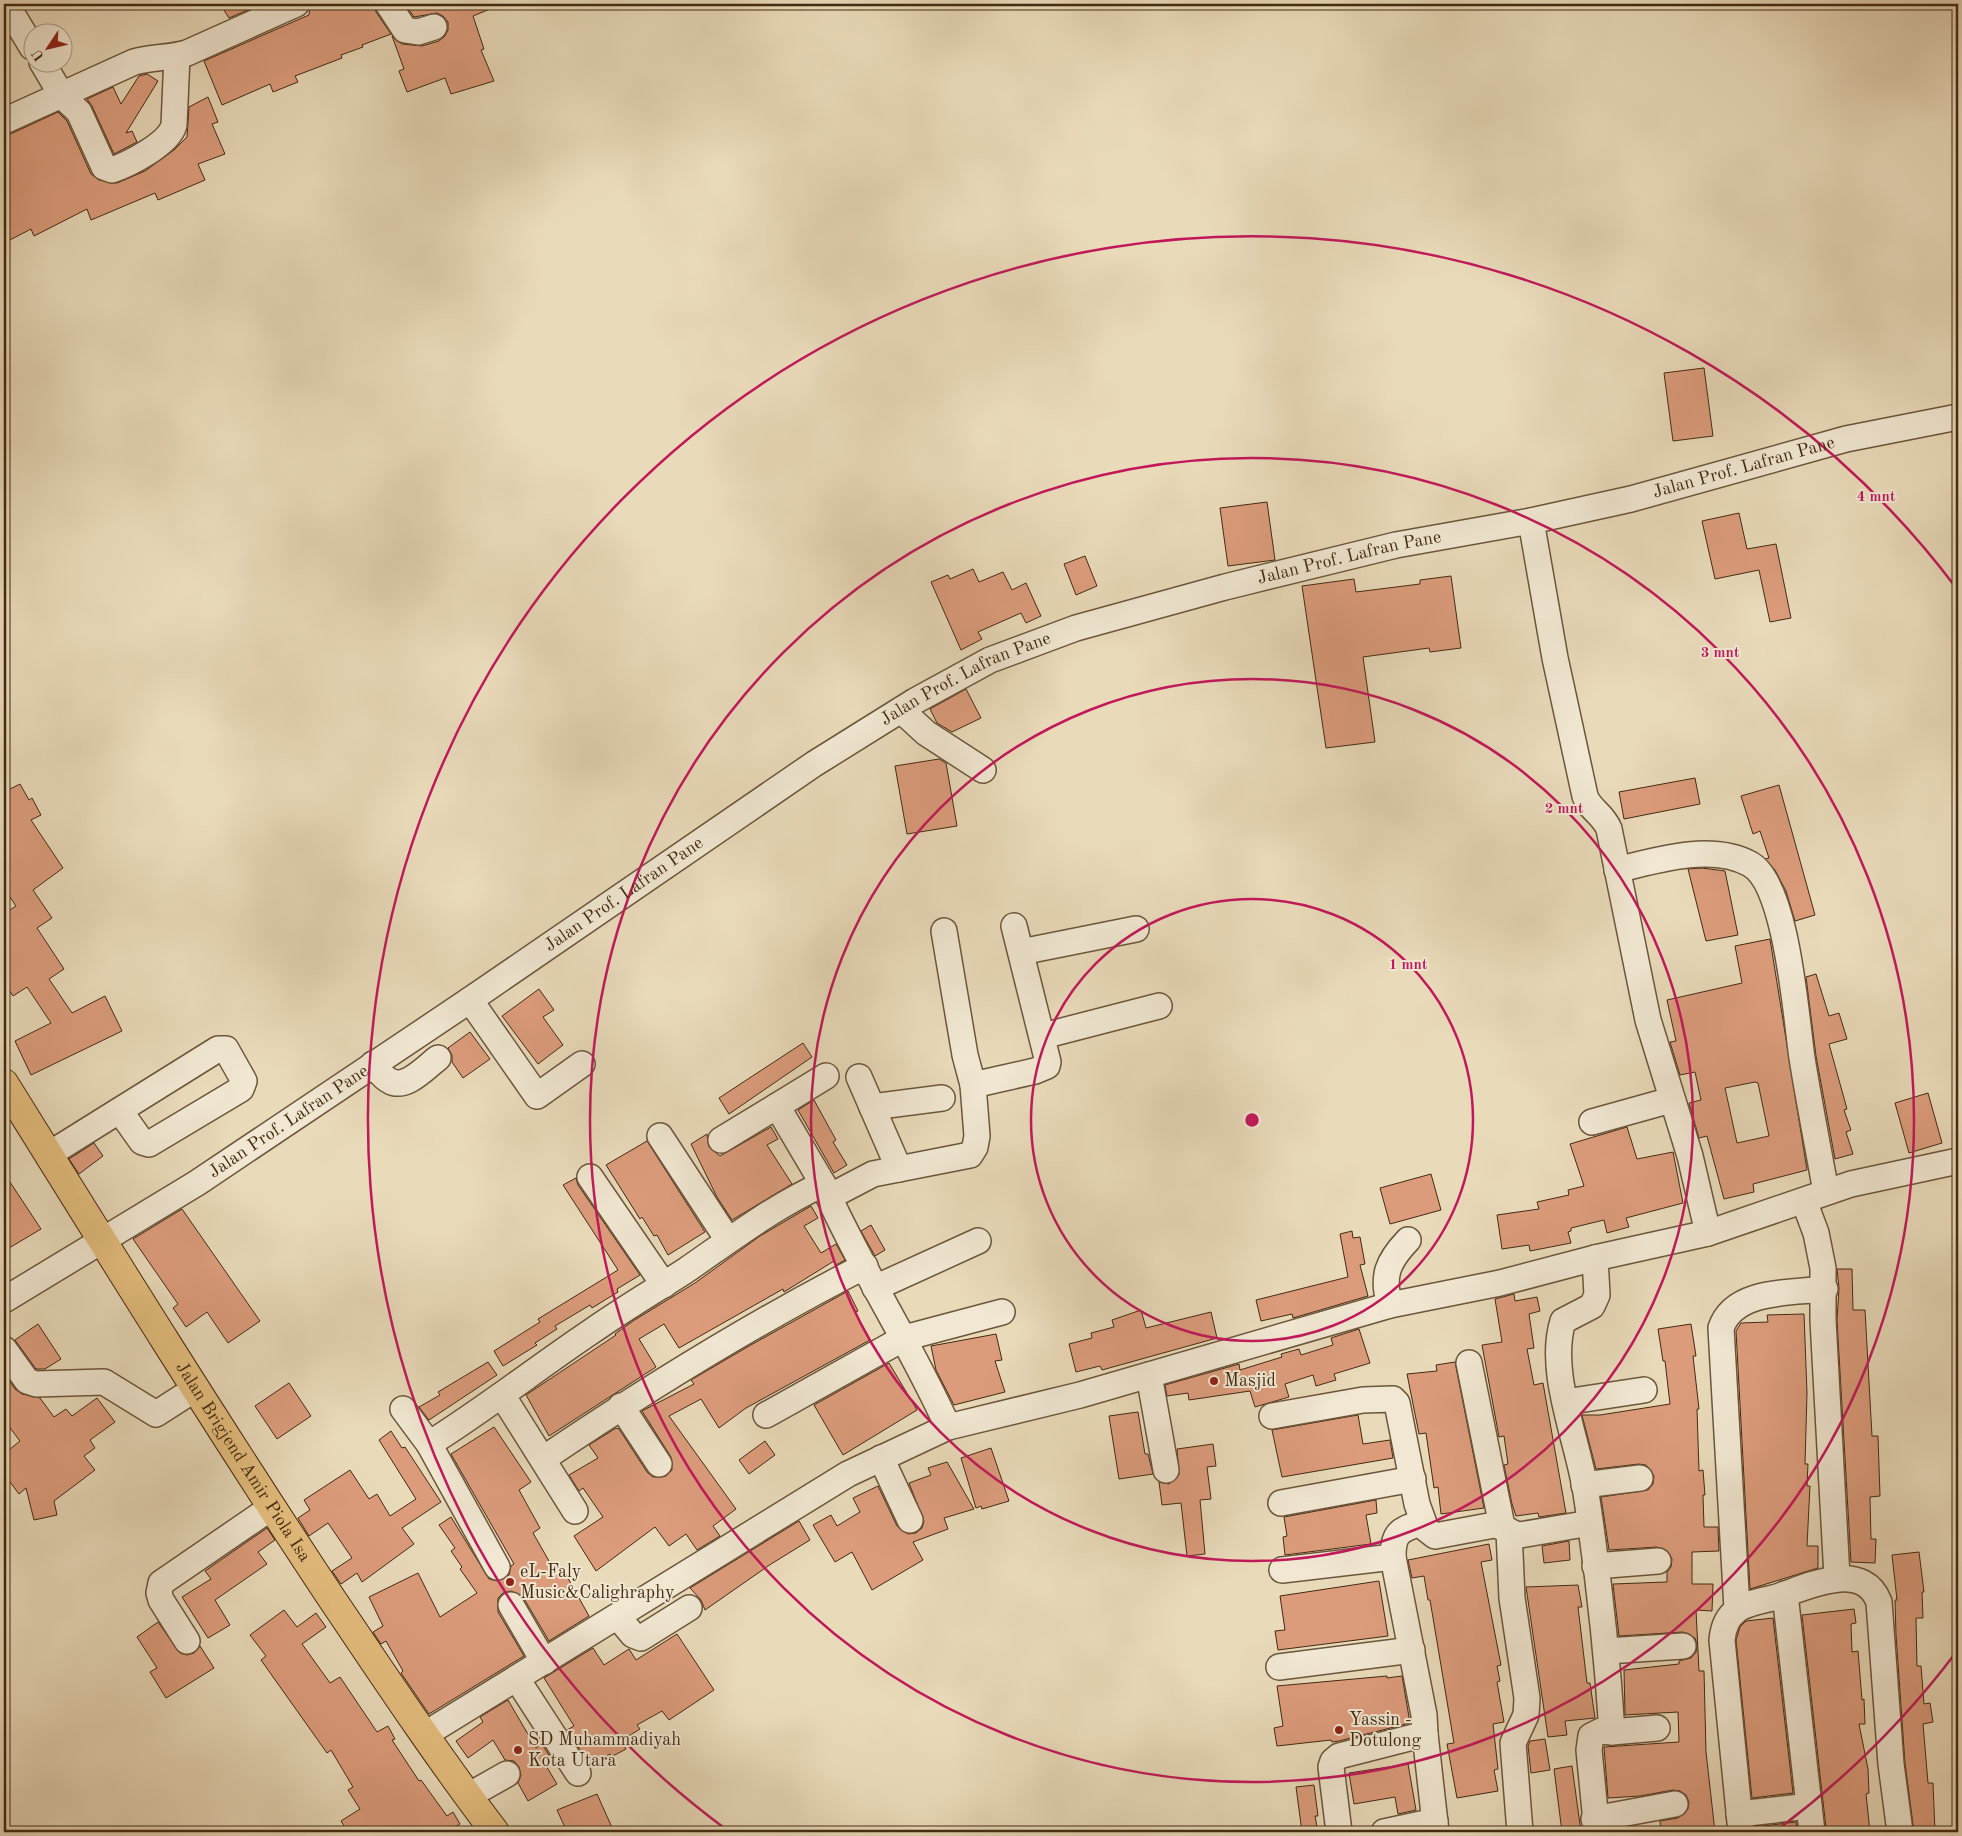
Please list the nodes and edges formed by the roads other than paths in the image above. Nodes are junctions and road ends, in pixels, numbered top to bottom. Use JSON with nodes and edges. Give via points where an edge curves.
{"nodes":[{"id":1,"x":6,"y":4,"type":"edge"},
{"id":2,"x":296,"y":4,"type":"edge"},
{"id":3,"x":388,"y":4,"type":"edge"},
{"id":4,"x":434,"y":28,"type":"dead end"},
{"id":5,"x":22,"y":30,"type":"edge"},
{"id":6,"x":177,"y":56,"type":"junction"},
{"id":7,"x":48,"y":72,"type":"edge"},
{"id":8,"x":62,"y":96,"type":"junction"},
{"id":9,"x":4,"y":121,"type":"edge"},
{"id":10,"x":1958,"y":417,"type":"edge"},
{"id":11,"x":1531,"y":521,"type":"junction"},
{"id":12,"x":901,"y":710,"type":"junction"},
{"id":13,"x":983,"y":770,"type":"dead end"},
{"id":14,"x":1617,"y":870,"type":"junction"},
{"id":15,"x":1014,"y":926,"type":"dead end"},
{"id":16,"x":1136,"y":929,"type":"dead end"},
{"id":17,"x":944,"y":931,"type":"dead end"},
{"id":18,"x":1021,"y":952,"type":"junction"},
{"id":19,"x":470,"y":1000,"type":"junction"},
{"id":20,"x":1158,"y":1006,"type":"dead end"},
{"id":21,"x":1043,"y":1036,"type":"junction"},
{"id":22,"x":438,"y":1058,"type":"dead end"},
{"id":23,"x":373,"y":1064,"type":"junction"},
{"id":24,"x":582,"y":1064,"type":"dead end"},
{"id":25,"x":826,"y":1076,"type":"dead end"},
{"id":26,"x":859,"y":1077,"type":"dead end"},
{"id":27,"x":4,"y":1083,"type":"edge"},
{"id":28,"x":973,"y":1085,"type":"junction"},
{"id":29,"x":942,"y":1098,"type":"dead end"},
{"id":30,"x":1671,"y":1100,"type":"junction"},
{"id":31,"x":776,"y":1106,"type":"junction"},
{"id":32,"x":872,"y":1107,"type":"junction"},
{"id":33,"x":120,"y":1111,"type":"junction"},
{"id":34,"x":1592,"y":1122,"type":"dead end"},
{"id":35,"x":660,"y":1136,"type":"dead end"},
{"id":36,"x":721,"y":1140,"type":"dead end"},
{"id":37,"x":48,"y":1155,"type":"junction"},
{"id":38,"x":1958,"y":1161,"type":"edge"},
{"id":39,"x":899,"y":1169,"type":"junction"},
{"id":40,"x":590,"y":1177,"type":"dead end"},
{"id":41,"x":826,"y":1191,"type":"junction"},
{"id":42,"x":1815,"y":1196,"type":"junction"},
{"id":43,"x":1708,"y":1233,"type":"junction"},
{"id":44,"x":728,"y":1240,"type":"junction"},
{"id":45,"x":1408,"y":1240,"type":"dead end"},
{"id":46,"x":104,"y":1241,"type":"junction"},
{"id":47,"x":978,"y":1242,"type":"dead end"},
{"id":48,"x":1595,"y":1258,"type":"junction"},
{"id":49,"x":870,"y":1277,"type":"junction"},
{"id":50,"x":664,"y":1285,"type":"junction"},
{"id":51,"x":1824,"y":1290,"type":"junction"},
{"id":52,"x":4,"y":1300,"type":"edge"},
{"id":53,"x":1390,"y":1305,"type":"junction"},
{"id":54,"x":1002,"y":1312,"type":"dead end"},
{"id":55,"x":904,"y":1338,"type":"junction"},
{"id":56,"x":4,"y":1349,"type":"edge"},
{"id":57,"x":1469,"y":1363,"type":"dead end"},
{"id":58,"x":1149,"y":1375,"type":"junction"},
{"id":59,"x":195,"y":1389,"type":"junction"},
{"id":60,"x":1644,"y":1390,"type":"dead end"},
{"id":61,"x":502,"y":1395,"type":"junction"},
{"id":62,"x":1565,"y":1402,"type":"junction"},
{"id":63,"x":621,"y":1406,"type":"junction"},
{"id":64,"x":403,"y":1409,"type":"dead end"},
{"id":65,"x":766,"y":1415,"type":"dead end"},
{"id":66,"x":1272,"y":1416,"type":"dead end"},
{"id":67,"x":948,"y":1427,"type":"junction"},
{"id":68,"x":429,"y":1444,"type":"junction"},
{"id":69,"x":881,"y":1458,"type":"junction"},
{"id":70,"x":543,"y":1459,"type":"junction"},
{"id":71,"x":659,"y":1464,"type":"dead end"},
{"id":72,"x":1166,"y":1470,"type":"dead end"},
{"id":73,"x":1640,"y":1478,"type":"dead end"},
{"id":74,"x":1413,"y":1479,"type":"junction"},
{"id":75,"x":1584,"y":1485,"type":"junction"},
{"id":76,"x":1281,"y":1503,"type":"dead end"},
{"id":77,"x":272,"y":1507,"type":"junction"},
{"id":78,"x":575,"y":1512,"type":"dead end"},
{"id":79,"x":910,"y":1520,"type":"dead end"},
{"id":80,"x":1423,"y":1522,"type":"junction"},
{"id":81,"x":1590,"y":1523,"type":"junction"},
{"id":82,"x":1505,"y":1529,"type":"junction"},
{"id":83,"x":1393,"y":1557,"type":"junction"},
{"id":84,"x":1658,"y":1561,"type":"dead end"},
{"id":85,"x":1595,"y":1566,"type":"junction"},
{"id":86,"x":498,"y":1568,"type":"dead end"},
{"id":87,"x":1282,"y":1570,"type":"dead end"},
{"id":88,"x":1837,"y":1577,"type":"junction"},
{"id":89,"x":1785,"y":1594,"type":"junction"},
{"id":90,"x":511,"y":1605,"type":"dead end"},
{"id":91,"x":689,"y":1608,"type":"dead end"},
{"id":92,"x":1737,"y":1609,"type":"junction"},
{"id":93,"x":618,"y":1617,"type":"junction"},
{"id":94,"x":187,"y":1641,"type":"dead end"},
{"id":95,"x":1683,"y":1646,"type":"dead end"},
{"id":96,"x":1412,"y":1650,"type":"junction"},
{"id":97,"x":1606,"y":1651,"type":"junction"},
{"id":98,"x":544,"y":1662,"type":"junction"},
{"id":99,"x":1279,"y":1667,"type":"dead end"},
{"id":100,"x":517,"y":1679,"type":"junction"},
{"id":101,"x":1657,"y":1728,"type":"dead end"},
{"id":102,"x":1612,"y":1732,"type":"junction"},
{"id":103,"x":1425,"y":1734,"type":"junction"},
{"id":104,"x":424,"y":1736,"type":"junction"},
{"id":105,"x":578,"y":1773,"type":"dead end"},
{"id":106,"x":507,"y":1774,"type":"dead end"},
{"id":107,"x":468,"y":1796,"type":"junction"},
{"id":108,"x":1675,"y":1804,"type":"dead end"},
{"id":109,"x":1809,"y":1806,"type":"junction"},
{"id":110,"x":1740,"y":1823,"type":"edge"},
{"id":111,"x":1596,"y":1825,"type":"edge"},
{"id":112,"x":1435,"y":1827,"type":"edge"},
{"id":113,"x":495,"y":1832,"type":"edge"},
{"id":114,"x":1339,"y":1832,"type":"edge"},
{"id":115,"x":1384,"y":1832,"type":"edge"},
{"id":116,"x":1520,"y":1832,"type":"edge"},
{"id":117,"x":1812,"y":1832,"type":"edge"},
{"id":118,"x":1900,"y":1832,"type":"edge"}],
"edges":[{"from":1,"to":5,"type":"street"},
{"from":2,"to":6,"type":"street"},
{"from":3,"to":4,"type":"street","via":[[405,30],[418,32]]},
{"from":6,"to":8,"type":"street","via":[[156,56],[134,62]]},
{"from":6,"to":8,"type":"street","via":[[171,133],[155,148],[112,170],[104,167],[79,112]]},
{"from":7,"to":8,"type":"street"},
{"from":8,"to":9,"type":"street"},
{"from":10,"to":11,"type":"street","name":"Jalan Prof. Lafran Pane","via":[[1846,439],[1640,497]]},
{"from":11,"to":12,"type":"street","name":"Jalan Prof. Lafran Pane","via":[[1396,545],[1076,628],[990,660]]},
{"from":11,"to":14,"type":"street","via":[[1555,658],[1585,796],[1606,823]]},
{"from":12,"to":13,"type":"street","via":[[926,733]]},
{"from":12,"to":19,"type":"street","name":"Jalan Prof. Lafran Pane","via":[[814,764]]},
{"from":14,"to":30,"type":"street","via":[[1648,1020]]},
{"from":14,"to":42,"type":"street","via":[[1664,858],[1722,856],[1751,864],[1764,876],[1791,964]]},
{"from":15,"to":18,"type":"street"},
{"from":16,"to":18,"type":"street"},
{"from":17,"to":28,"type":"street"},
{"from":18,"to":21,"type":"street"},
{"from":19,"to":23,"type":"street","name":"Jalan Prof. Lafran Pane"},
{"from":19,"to":24,"type":"street","via":[[537,1096]]},
{"from":20,"to":21,"type":"street"},
{"from":21,"to":28,"type":"street","via":[[1046,1066]]},
{"from":22,"to":23,"type":"street","via":[[409,1080],[398,1084],[388,1081]]},
{"from":23,"to":46,"type":"street","name":"Jalan Prof. Lafran Pane","via":[[197,1183]]},
{"from":25,"to":31,"type":"street"},
{"from":26,"to":32,"type":"street"},
{"from":27,"to":37,"type":"main road","name":"Jalan Brigjend Amir Piola Isa"},
{"from":28,"to":39,"type":"street","via":[[977,1136],[970,1155]]},
{"from":29,"to":32,"type":"street"},
{"from":30,"to":34,"type":"street"},
{"from":30,"to":43,"type":"street","via":[[1690,1156]]},
{"from":31,"to":36,"type":"street"},
{"from":31,"to":41,"type":"street"},
{"from":32,"to":39,"type":"street"},
{"from":33,"to":33,"type":"street","via":[[142,1142],[149,1144],[241,1089],[244,1081],[232,1058],[222,1048]]},
{"from":33,"to":37,"type":"street"},
{"from":35,"to":44,"type":"street"},
{"from":37,"to":46,"type":"main road","name":"Jalan Brigjend Amir Piola Isa"},
{"from":38,"to":42,"type":"street","via":[[1851,1184]]},
{"from":39,"to":41,"type":"street","via":[[873,1174]]},
{"from":40,"to":50,"type":"street"},
{"from":41,"to":44,"type":"street","via":[[786,1202]]},
{"from":41,"to":49,"type":"street"},
{"from":42,"to":43,"type":"street"},
{"from":42,"to":51,"type":"street"},
{"from":43,"to":48,"type":"street"},
{"from":44,"to":50,"type":"street"},
{"from":45,"to":53,"type":"street","via":[[1390,1264],[1386,1283]]},
{"from":46,"to":52,"type":"street","name":"Jalan Prof. Lafran Pane"},
{"from":46,"to":59,"type":"main road","name":"Jalan Brigjend Amir Piola Isa"},
{"from":47,"to":49,"type":"street"},
{"from":48,"to":53,"type":"street","via":[[1500,1283]]},
{"from":48,"to":62,"type":"street","via":[[1597,1295],[1592,1306],[1563,1320],[1559,1333]]},
{"from":49,"to":55,"type":"street"},
{"from":49,"to":63,"type":"street","via":[[795,1302]]},
{"from":50,"to":61,"type":"street","via":[[593,1330]]},
{"from":51,"to":88,"type":"street"},
{"from":51,"to":92,"type":"street","via":[[1752,1299],[1730,1312],[1721,1328]]},
{"from":53,"to":58,"type":"street"},
{"from":54,"to":55,"type":"street"},
{"from":55,"to":65,"type":"street"},
{"from":55,"to":67,"type":"street"},
{"from":56,"to":59,"type":"street","via":[[27,1381],[36,1384],[104,1382],[156,1414]]},
{"from":57,"to":82,"type":"street"},
{"from":58,"to":67,"type":"street"},
{"from":58,"to":72,"type":"street"},
{"from":59,"to":77,"type":"main road","name":"Jalan Brigjend Amir Piola Isa"},
{"from":60,"to":62,"type":"street"},
{"from":61,"to":68,"type":"street"},
{"from":61,"to":70,"type":"street"},
{"from":62,"to":75,"type":"street"},
{"from":63,"to":70,"type":"street"},
{"from":63,"to":71,"type":"street"},
{"from":64,"to":68,"type":"street"},
{"from":66,"to":74,"type":"street","via":[[1363,1400],[1393,1399],[1397,1403]]},
{"from":67,"to":69,"type":"street"},
{"from":68,"to":86,"type":"street"},
{"from":69,"to":79,"type":"street"},
{"from":69,"to":93,"type":"street","via":[[848,1474]]},
{"from":70,"to":78,"type":"street"},
{"from":73,"to":75,"type":"street"},
{"from":74,"to":76,"type":"street"},
{"from":74,"to":80,"type":"street"},
{"from":75,"to":81,"type":"street"},
{"from":77,"to":94,"type":"street","via":[[161,1583],[161,1600]]},
{"from":77,"to":104,"type":"main road","name":"Jalan Brigjend Amir Piola Isa"},
{"from":80,"to":82,"type":"street","via":[[1429,1534],[1439,1537],[1494,1526]]},
{"from":80,"to":83,"type":"street","via":[[1395,1536]]},
{"from":81,"to":82,"type":"street","via":[[1520,1535]]},
{"from":81,"to":85,"type":"street"},
{"from":82,"to":116,"type":"street","via":[[1526,1698],[1526,1715],[1513,1742]]},
{"from":83,"to":87,"type":"street"},
{"from":83,"to":96,"type":"street"},
{"from":84,"to":85,"type":"street"},
{"from":85,"to":97,"type":"street"},
{"from":88,"to":89,"type":"street"},
{"from":88,"to":118,"type":"street","via":[[1864,1583],[1879,1602],[1891,1764]]},
{"from":89,"to":92,"type":"street"},
{"from":89,"to":109,"type":"street"},
{"from":90,"to":98,"type":"street"},
{"from":91,"to":93,"type":"street","via":[[641,1638],[632,1635]]},
{"from":92,"to":110,"type":"street","via":[[1725,1625],[1722,1640]]},
{"from":93,"to":98,"type":"street"},
{"from":95,"to":97,"type":"street"},
{"from":96,"to":99,"type":"street"},
{"from":96,"to":103,"type":"street"},
{"from":97,"to":102,"type":"street"},
{"from":98,"to":100,"type":"street"},
{"from":100,"to":104,"type":"street"},
{"from":100,"to":105,"type":"street"},
{"from":101,"to":102,"type":"street"},
{"from":102,"to":111,"type":"street","via":[[1601,1731],[1591,1736],[1589,1750]]},
{"from":103,"to":112,"type":"street"},
{"from":103,"to":114,"type":"street","via":[[1339,1756],[1333,1761]]},
{"from":104,"to":107,"type":"main road","name":"Jalan Brigjend Amir Piola Isa"},
{"from":106,"to":107,"type":"street"},
{"from":107,"to":113,"type":"main road","name":"Jalan Brigjend Amir Piola Isa"},
{"from":108,"to":111,"type":"street"},
{"from":109,"to":110,"type":"street"},
{"from":109,"to":117,"type":"street"},
{"from":112,"to":115,"type":"street"}]}
